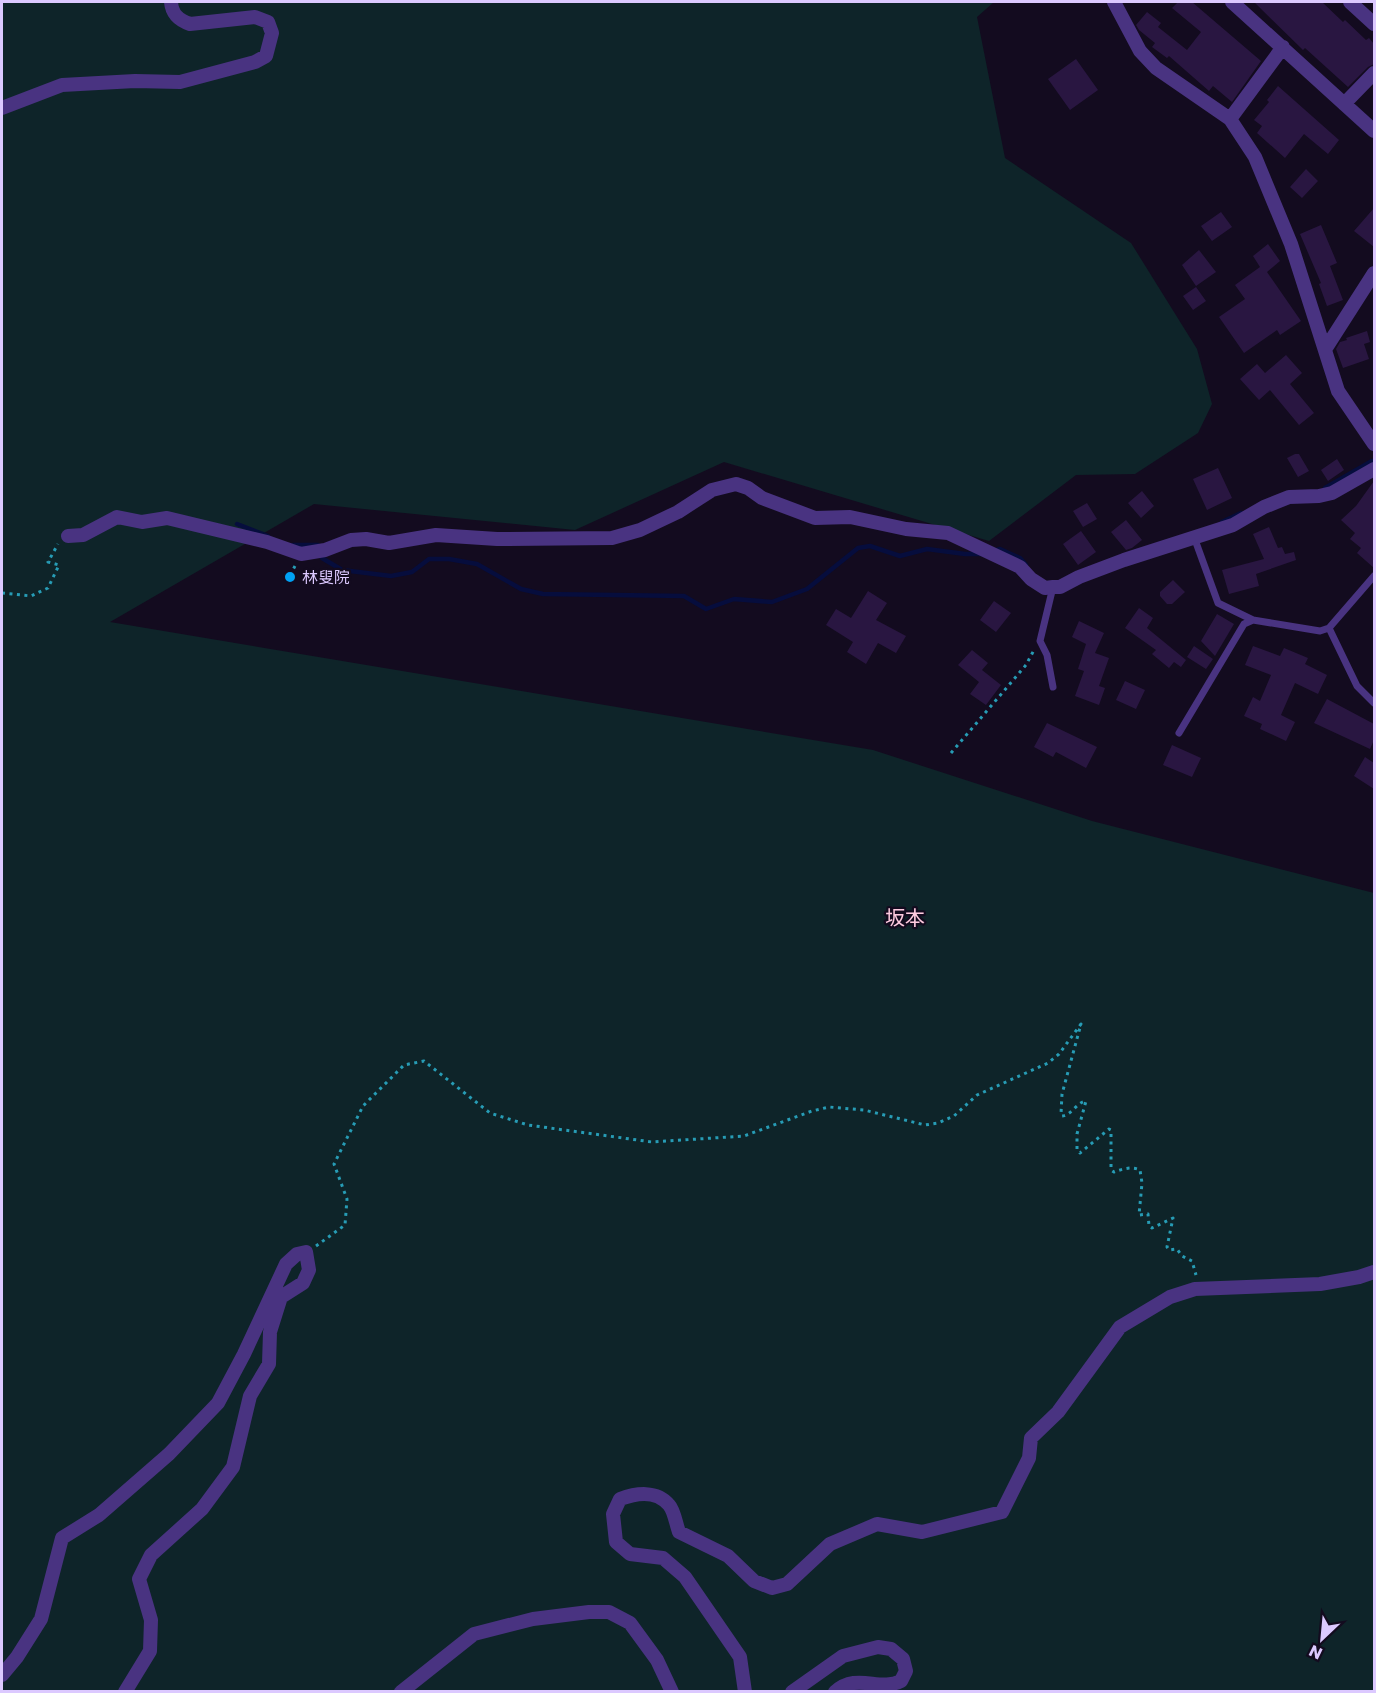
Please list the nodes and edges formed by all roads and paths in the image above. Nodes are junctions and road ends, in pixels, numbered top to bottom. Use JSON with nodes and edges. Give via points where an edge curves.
{"nodes":[{"id":1,"x":171,"y":2,"type":"edge"},
{"id":2,"x":1114,"y":2,"type":"edge"},
{"id":3,"x":1232,"y":2,"type":"edge"},
{"id":4,"x":1350,"y":2,"type":"edge"},
{"id":5,"x":1374,"y":24,"type":"edge"},
{"id":6,"x":1283,"y":48,"type":"junction"},
{"id":7,"x":1374,"y":73,"type":"edge"},
{"id":8,"x":1344,"y":104,"type":"junction"},
{"id":9,"x":2,"y":108,"type":"edge"},
{"id":10,"x":1230,"y":118,"type":"junction"},
{"id":11,"x":1374,"y":131,"type":"edge"},
{"id":12,"x":1374,"y":273,"type":"edge"},
{"id":13,"x":1326,"y":348,"type":"junction"},
{"id":14,"x":1374,"y":444,"type":"edge"},
{"id":15,"x":1374,"y":469,"type":"edge"},
{"id":16,"x":69,"y":537,"type":"joint"},
{"id":17,"x":1194,"y":537,"type":"junction"},
{"id":18,"x":1374,"y":576,"type":"edge"},
{"id":19,"x":1053,"y":587,"type":"junction"},
{"id":20,"x":2,"y":593,"type":"edge"},
{"id":21,"x":1253,"y":620,"type":"junction"},
{"id":22,"x":1329,"y":628,"type":"junction"},
{"id":23,"x":1040,"y":641,"type":"junction"},
{"id":24,"x":1053,"y":687,"type":"dead end"},
{"id":25,"x":1374,"y":704,"type":"edge"},
{"id":26,"x":1179,"y":733,"type":"dead end"},
{"id":27,"x":951,"y":753,"type":"dead end"},
{"id":28,"x":306,"y":1252,"type":"junction"},
{"id":29,"x":1374,"y":1272,"type":"edge"},
{"id":30,"x":1195,"y":1289,"type":"junction"},
{"id":31,"x":2,"y":1675,"type":"edge"},
{"id":32,"x":125,"y":1692,"type":"edge"},
{"id":33,"x":400,"y":1692,"type":"edge"},
{"id":34,"x":672,"y":1692,"type":"edge"},
{"id":35,"x":745,"y":1692,"type":"edge"},
{"id":36,"x":792,"y":1692,"type":"edge"},
{"id":37,"x":835,"y":1692,"type":"edge"}],
"edges":[{"from":1,"to":9,"type":"street","via":[[173,13],[190,24],[255,16],[268,22],[272,33],[266,56],[180,82],[62,85]]},
{"from":2,"to":10,"type":"street","via":[[1140,51],[1156,68]]},
{"from":3,"to":6,"type":"street"},
{"from":4,"to":5,"type":"street"},
{"from":6,"to":8,"type":"street"},
{"from":6,"to":10,"type":"street"},
{"from":7,"to":8,"type":"street"},
{"from":8,"to":11,"type":"street"},
{"from":10,"to":13,"type":"street","via":[[1255,157],[1292,244]]},
{"from":12,"to":13,"type":"street"},
{"from":13,"to":14,"type":"street","via":[[1338,392]]},
{"from":15,"to":17,"type":"street","via":[[1332,493],[1289,497],[1233,525]]},
{"from":16,"to":19,"type":"street","via":[[83,535],[117,517],[142,522],[167,518],[301,554],[351,540],[389,543],[436,535],[612,538],[678,513],[712,490],[736,484],[815,518],[849,517],[948,533],[1020,567],[1045,588]]},
{"from":16,"to":20,"type":"path","via":[[62,538],[48,562],[59,565],[48,588],[31,596]]},
{"from":17,"to":19,"type":"street"},
{"from":17,"to":21,"type":"lane","via":[[1218,603]]},
{"from":18,"to":22,"type":"lane"},
{"from":19,"to":23,"type":"lane"},
{"from":21,"to":22,"type":"lane","via":[[1320,631]]},
{"from":21,"to":26,"type":"lane","via":[[1244,624]]},
{"from":22,"to":25,"type":"lane","via":[[1357,687]]},
{"from":23,"to":24,"type":"lane"},
{"from":23,"to":27,"type":"path","via":[[1026,664]]},
{"from":28,"to":30,"type":"path","via":[[345,1225],[347,1199],[334,1164],[363,1106],[404,1065],[424,1061],[490,1113],[528,1125],[652,1142],[744,1136],[829,1107],[864,1110],[925,1125],[938,1123],[954,1116],[977,1095],[1048,1063],[1081,1024],[1062,1095],[1061,1114],[1066,1116],[1086,1101],[1076,1142],[1080,1153],[1111,1130],[1111,1170],[1140,1170],[1139,1215],[1148,1214],[1152,1228],[1173,1218],[1167,1247],[1177,1249],[1194,1264]]},
{"from":28,"to":31,"type":"street","via":[[286,1263],[218,1403],[169,1454],[108,1507],[62,1538],[41,1619]]},
{"from":28,"to":32,"type":"street","via":[[309,1270],[303,1282],[281,1297],[270,1332],[269,1364],[250,1396],[233,1467],[202,1509],[151,1555],[139,1579],[151,1620],[150,1651]]},
{"from":29,"to":30,"type":"street","via":[[1320,1284]]},
{"from":30,"to":35,"type":"street","via":[[1170,1297],[1120,1327],[1058,1412],[1031,1438],[1029,1458],[1002,1512],[922,1532],[877,1524],[830,1544],[788,1584],[772,1588],[754,1581],[728,1556],[679,1532],[670,1505],[654,1496],[636,1493],[620,1499],[613,1514],[616,1542],[630,1554],[663,1558],[686,1576],[740,1657]]},
{"from":33,"to":34,"type":"street","via":[[474,1634],[560,1614],[609,1612],[630,1623],[657,1660]]},
{"from":36,"to":37,"type":"street","via":[[843,1656],[878,1647],[891,1649],[903,1659],[906,1671],[901,1681],[892,1686],[851,1682]]}]}
